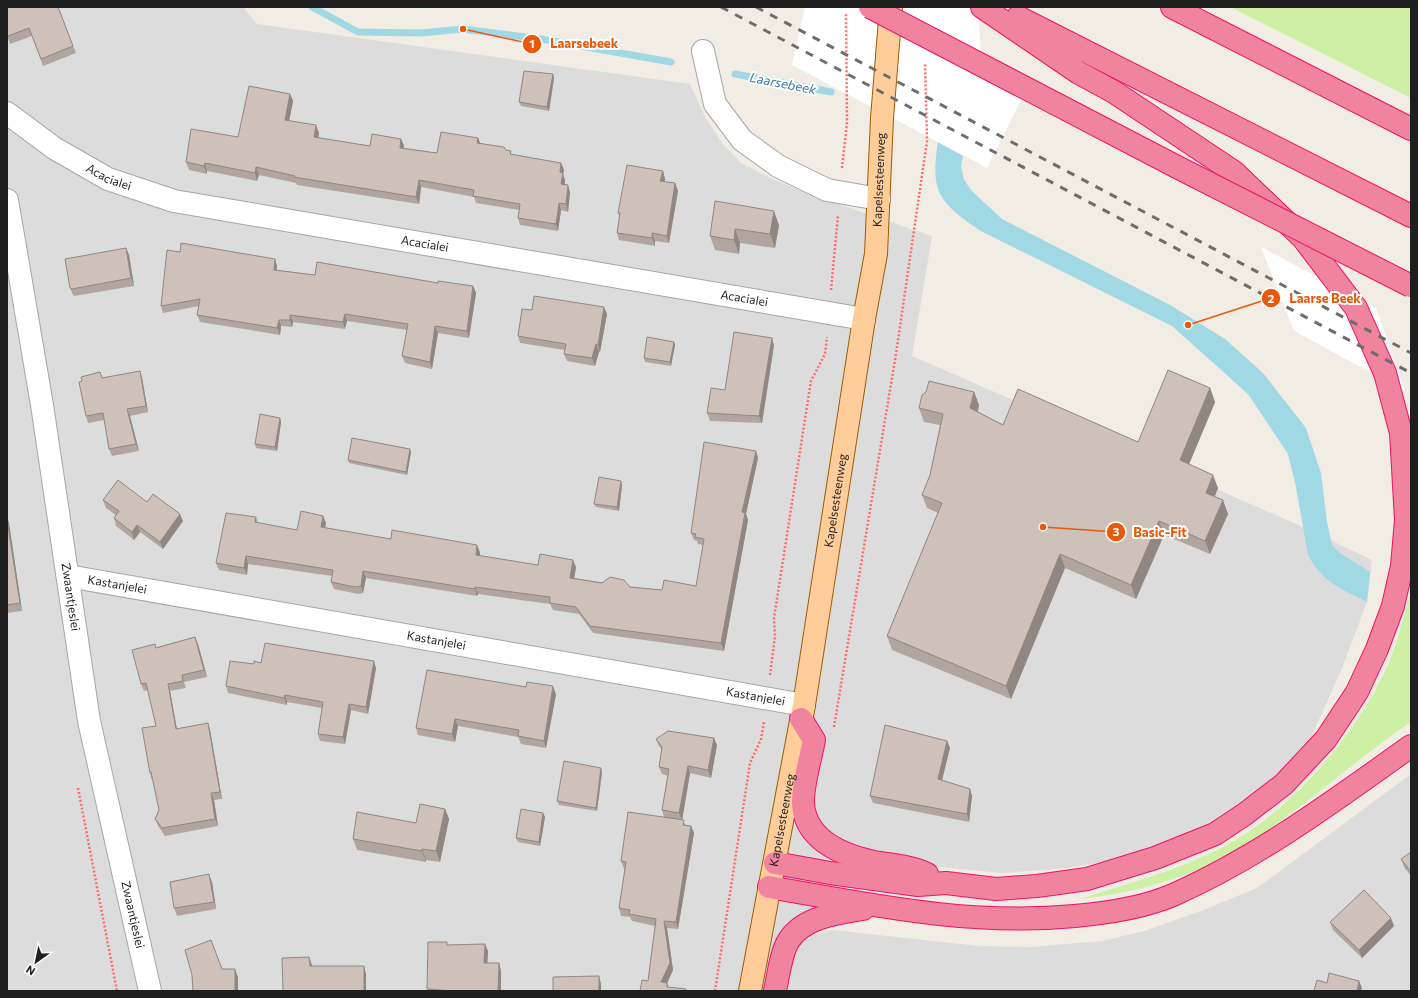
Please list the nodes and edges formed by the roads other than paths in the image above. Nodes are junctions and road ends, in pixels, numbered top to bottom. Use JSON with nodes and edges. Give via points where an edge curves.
{"nodes":[{"id":1,"x":870,"y":7,"type":"edge"},
{"id":2,"x":891,"y":7,"type":"edge"},
{"id":3,"x":982,"y":7,"type":"edge"},
{"id":4,"x":997,"y":7,"type":"edge"},
{"id":5,"x":1172,"y":7,"type":"edge"},
{"id":6,"x":703,"y":51,"type":"dead end"},
{"id":7,"x":7,"y":113,"type":"edge"},
{"id":8,"x":1411,"y":128,"type":"edge"},
{"id":9,"x":879,"y":199,"type":"junction"},
{"id":10,"x":7,"y":200,"type":"edge"},
{"id":11,"x":1411,"y":216,"type":"edge"},
{"id":12,"x":10,"y":235,"type":"edge"},
{"id":13,"x":1411,"y":286,"type":"edge"},
{"id":14,"x":864,"y":319,"type":"junction"},
{"id":15,"x":68,"y":576,"type":"junction"},
{"id":16,"x":803,"y":712,"type":"junction"},
{"id":17,"x":1411,"y":746,"type":"edge"},
{"id":18,"x":775,"y":863,"type":"junction"},
{"id":19,"x":946,"y":883,"type":"junction"},
{"id":20,"x":769,"y":887,"type":"junction"},
{"id":21,"x":876,"y":907,"type":"junction"},
{"id":22,"x":150,"y":991,"type":"edge"},
{"id":23,"x":750,"y":991,"type":"edge"},
{"id":24,"x":775,"y":991,"type":"edge"}],
"edges":[{"from":1,"to":13,"type":"highway","bridge":true,"via":[[1170,164]]},
{"from":2,"to":9,"type":"main road","name":"Kapelsesteenweg","via":[[882,118]]},
{"from":3,"to":19,"type":"highway","via":[[1079,73],[1114,92],[1234,172],[1303,238],[1356,308],[1385,373],[1401,433],[1406,520],[1402,566],[1393,606],[1377,649],[1357,692],[1326,739],[1284,784],[1215,834],[1155,858],[1087,879],[1037,886],[996,888]]},
{"from":4,"to":11,"type":"highway"},
{"from":5,"to":8,"type":"highway"},
{"from":6,"to":9,"type":"street","via":[[715,104],[742,140],[778,166],[827,190]]},
{"from":7,"to":14,"type":"street","name":"Acacialei","via":[[54,148],[108,179],[174,202]]},
{"from":9,"to":14,"type":"main road","name":"Kapelsesteenweg","via":[[876,254]]},
{"from":10,"to":12,"type":"street","name":"Zwaantjeslei"},
{"from":12,"to":15,"type":"street","name":"Zwaantjeslei","via":[[42,405]]},
{"from":14,"to":16,"type":"main road","name":"Kapelsesteenweg"},
{"from":15,"to":16,"type":"street","name":"Kastanjelei","via":[[767,699]]},
{"from":15,"to":22,"type":"street","name":"Zwaantjeslei","via":[[89,721]]},
{"from":16,"to":18,"type":"main road","name":"Kapelsesteenweg"},
{"from":16,"to":19,"type":"highway","via":[[814,740],[803,802],[806,822],[817,837],[834,849],[861,859],[922,872]]},
{"from":17,"to":21,"type":"highway","via":[[1256,852],[1172,896],[1110,913],[1050,919],[991,919]]},
{"from":18,"to":19,"type":"highway","via":[[918,885]]},
{"from":18,"to":20,"type":"main road","name":"Kapelsesteenweg"},
{"from":20,"to":21,"type":"highway"},
{"from":20,"to":23,"type":"main road","name":"Kapelsesteenweg"},
{"from":21,"to":24,"type":"highway","via":[[832,914],[801,927],[788,941]]}]}
